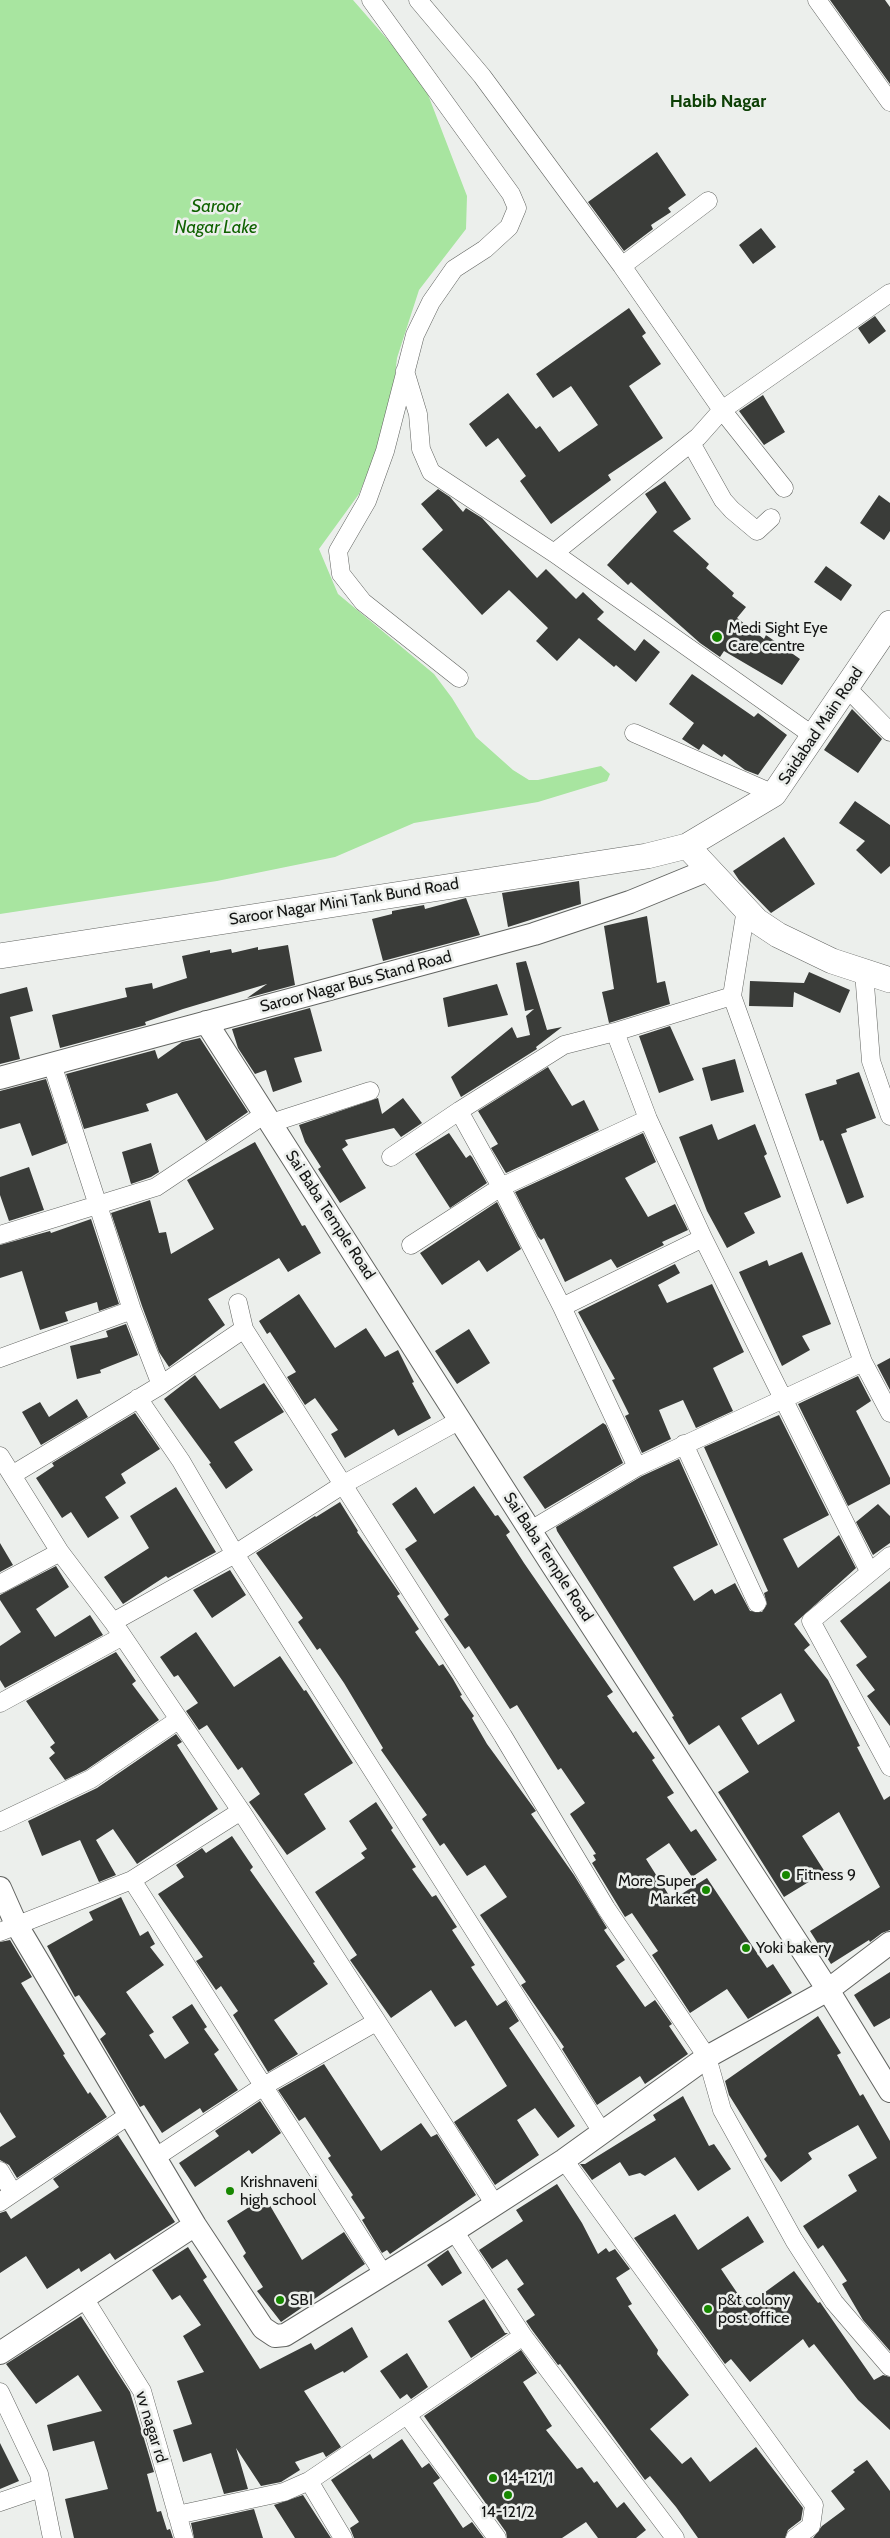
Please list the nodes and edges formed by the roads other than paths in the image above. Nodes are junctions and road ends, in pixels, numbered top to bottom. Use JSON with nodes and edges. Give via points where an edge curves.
{"nodes":[{"id":1,"x":371,"y":0,"type":"edge"},
{"id":2,"x":418,"y":0,"type":"edge"},
{"id":3,"x":817,"y":0,"type":"edge"},
{"id":4,"x":890,"y":102,"type":"edge"},
{"id":5,"x":708,"y":201,"type":"dead end"},
{"id":6,"x":622,"y":266,"type":"junction"},
{"id":7,"x":890,"y":293,"type":"edge"},
{"id":8,"x":405,"y":371,"type":"junction"},
{"id":9,"x":722,"y":410,"type":"junction"},
{"id":10,"x":690,"y":443,"type":"junction"},
{"id":11,"x":784,"y":488,"type":"dead end"},
{"id":12,"x":771,"y":518,"type":"dead end"},
{"id":13,"x":554,"y":553,"type":"junction"},
{"id":14,"x":890,"y":623,"type":"edge"},
{"id":15,"x":459,"y":678,"type":"dead end"},
{"id":16,"x":847,"y":688,"type":"junction"},
{"id":17,"x":890,"y":732,"type":"edge"},
{"id":18,"x":634,"y":733,"type":"dead end"},
{"id":19,"x":815,"y":737,"type":"junction"},
{"id":20,"x":774,"y":794,"type":"junction"},
{"id":21,"x":687,"y":846,"type":"junction"},
{"id":22,"x":708,"y":870,"type":"junction"},
{"id":23,"x":746,"y":909,"type":"junction"},
{"id":24,"x":0,"y":956,"type":"edge"},
{"id":25,"x":864,"y":972,"type":"junction"},
{"id":26,"x":890,"y":980,"type":"edge"},
{"id":27,"x":732,"y":996,"type":"junction"},
{"id":28,"x":206,"y":1022,"type":"junction"},
{"id":29,"x":616,"y":1032,"type":"junction"},
{"id":30,"x":52,"y":1064,"type":"junction"},
{"id":31,"x":0,"y":1078,"type":"edge"},
{"id":32,"x":370,"y":1091,"type":"dead end"},
{"id":33,"x":459,"y":1111,"type":"junction"},
{"id":34,"x":890,"y":1116,"type":"edge"},
{"id":35,"x":268,"y":1119,"type":"junction"},
{"id":36,"x":648,"y":1119,"type":"junction"},
{"id":37,"x":391,"y":1157,"type":"dead end"},
{"id":38,"x":501,"y":1188,"type":"junction"},
{"id":39,"x":99,"y":1204,"type":"junction"},
{"id":40,"x":0,"y":1234,"type":"edge"},
{"id":41,"x":703,"y":1238,"type":"junction"},
{"id":42,"x":411,"y":1245,"type":"dead end"},
{"id":43,"x":238,"y":1303,"type":"dead end"},
{"id":44,"x":562,"y":1307,"type":"junction"},
{"id":45,"x":132,"y":1310,"type":"junction"},
{"id":46,"x":244,"y":1329,"type":"junction"},
{"id":47,"x":0,"y":1358,"type":"edge"},
{"id":48,"x":863,"y":1362,"type":"junction"},
{"id":49,"x":161,"y":1384,"type":"junction"},
{"id":50,"x":138,"y":1398,"type":"junction"},
{"id":51,"x":784,"y":1399,"type":"junction"},
{"id":52,"x":890,"y":1413,"type":"edge"},
{"id":53,"x":460,"y":1420,"type":"junction"},
{"id":54,"x":684,"y":1444,"type":"junction"},
{"id":55,"x":0,"y":1456,"type":"edge"},
{"id":56,"x":636,"y":1467,"type":"junction"},
{"id":57,"x":12,"y":1475,"type":"junction"},
{"id":58,"x":344,"y":1484,"type":"junction"},
{"id":59,"x":531,"y":1530,"type":"junction"},
{"id":60,"x":60,"y":1552,"type":"junction"},
{"id":61,"x":235,"y":1554,"type":"junction"},
{"id":62,"x":890,"y":1556,"type":"edge"},
{"id":63,"x":869,"y":1571,"type":"junction"},
{"id":64,"x":0,"y":1584,"type":"edge"},
{"id":65,"x":757,"y":1604,"type":"dead end"},
{"id":66,"x":117,"y":1630,"type":"junction"},
{"id":67,"x":0,"y":1703,"type":"edge"},
{"id":68,"x":178,"y":1720,"type":"junction"},
{"id":69,"x":884,"y":1740,"type":"edge"},
{"id":70,"x":890,"y":1767,"type":"edge"},
{"id":71,"x":242,"y":1810,"type":"junction"},
{"id":72,"x":0,"y":1822,"type":"edge"},
{"id":73,"x":132,"y":1880,"type":"junction"},
{"id":74,"x":0,"y":1888,"type":"edge"},
{"id":75,"x":8,"y":1928,"type":"edge"},
{"id":76,"x":890,"y":1943,"type":"edge"},
{"id":77,"x":828,"y":1990,"type":"junction"},
{"id":78,"x":376,"y":2022,"type":"junction"},
{"id":79,"x":706,"y":2057,"type":"junction"},
{"id":80,"x":262,"y":2087,"type":"junction"},
{"id":81,"x":890,"y":2091,"type":"edge"},
{"id":82,"x":129,"y":2115,"type":"junction"},
{"id":83,"x":602,"y":2132,"type":"junction"},
{"id":84,"x":156,"y":2157,"type":"junction"},
{"id":85,"x":564,"y":2160,"type":"junction"},
{"id":86,"x":0,"y":2170,"type":"edge"},
{"id":87,"x":6,"y":2198,"type":"edge"},
{"id":88,"x":494,"y":2203,"type":"junction"},
{"id":89,"x":196,"y":2225,"type":"junction"},
{"id":90,"x":454,"y":2231,"type":"junction"},
{"id":91,"x":384,"y":2275,"type":"junction"},
{"id":92,"x":84,"y":2298,"type":"junction"},
{"id":93,"x":523,"y":2336,"type":"junction"},
{"id":94,"x":0,"y":2353,"type":"edge"},
{"id":95,"x":890,"y":2367,"type":"edge"},
{"id":96,"x":0,"y":2392,"type":"edge"},
{"id":97,"x":407,"y":2415,"type":"junction"},
{"id":98,"x":309,"y":2481,"type":"junction"},
{"id":99,"x":41,"y":2488,"type":"junction"},
{"id":100,"x":0,"y":2502,"type":"edge"},
{"id":101,"x":177,"y":2515,"type":"junction"},
{"id":102,"x":52,"y":2538,"type":"edge"},
{"id":103,"x":184,"y":2538,"type":"edge"},
{"id":104,"x":343,"y":2538,"type":"edge"},
{"id":105,"x":497,"y":2538,"type":"edge"},
{"id":106,"x":675,"y":2538,"type":"edge"},
{"id":107,"x":796,"y":2538,"type":"edge"}],
"edges":[{"from":1,"to":8,"type":"street","via":[[511,194],[516,208],[510,227],[454,270],[430,302],[415,335]]},
{"from":2,"to":6,"type":"street","via":[[482,76]]},
{"from":3,"to":4,"type":"street"},
{"from":5,"to":6,"type":"street"},
{"from":6,"to":9,"type":"street"},
{"from":7,"to":9,"type":"street"},
{"from":8,"to":13,"type":"street","via":[[418,414],[421,449],[431,472]]},
{"from":8,"to":15,"type":"street","via":[[385,451],[367,501],[338,551],[341,574],[363,602]]},
{"from":9,"to":10,"type":"street"},
{"from":9,"to":11,"type":"street"},
{"from":10,"to":12,"type":"street","via":[[732,510],[757,531]]},
{"from":10,"to":13,"type":"street"},
{"from":13,"to":19,"type":"street"},
{"from":14,"to":16,"type":"main road","name":"Saidabad Main Road"},
{"from":16,"to":17,"type":"street"},
{"from":16,"to":19,"type":"main road","name":"Saidabad Main Road"},
{"from":18,"to":20,"type":"street"},
{"from":19,"to":20,"type":"main road","name":"Saidabad Main Road"},
{"from":20,"to":21,"type":"main road","name":"Saidabad Main Road"},
{"from":21,"to":22,"type":"main road"},
{"from":21,"to":24,"type":"main road","name":"Saroor Nagar Mini Tank Bund Road","via":[[647,856]]},
{"from":22,"to":23,"type":"main road"},
{"from":22,"to":28,"type":"street","name":"Saroor Nagar Bus Stand Road","via":[[630,902],[534,934]]},
{"from":23,"to":25,"type":"main road","via":[[778,935],[832,961]]},
{"from":23,"to":27,"type":"street"},
{"from":25,"to":26,"type":"main road"},
{"from":25,"to":34,"type":"street","via":[[871,1061]]},
{"from":27,"to":29,"type":"street"},
{"from":27,"to":48,"type":"street"},
{"from":28,"to":30,"type":"street","name":"Saroor Nagar Bus Stand Road"},
{"from":28,"to":35,"type":"street","name":"Sai Baba Temple Road"},
{"from":29,"to":33,"type":"street","via":[[564,1045]]},
{"from":29,"to":36,"type":"street"},
{"from":30,"to":31,"type":"street","name":"Saroor Nagar Bus Stand Road"},
{"from":30,"to":39,"type":"street"},
{"from":32,"to":35,"type":"street"},
{"from":33,"to":37,"type":"street"},
{"from":33,"to":38,"type":"street"},
{"from":35,"to":39,"type":"street","via":[[156,1187]]},
{"from":35,"to":53,"type":"street","name":"Sai Baba Temple Road"},
{"from":36,"to":38,"type":"street"},
{"from":36,"to":41,"type":"street"},
{"from":38,"to":42,"type":"street"},
{"from":38,"to":44,"type":"street"},
{"from":39,"to":40,"type":"street"},
{"from":39,"to":45,"type":"street"},
{"from":41,"to":44,"type":"street"},
{"from":41,"to":51,"type":"street"},
{"from":43,"to":46,"type":"street"},
{"from":44,"to":56,"type":"street"},
{"from":45,"to":47,"type":"street"},
{"from":45,"to":49,"type":"street"},
{"from":46,"to":49,"type":"street"},
{"from":46,"to":58,"type":"street"},
{"from":48,"to":51,"type":"street"},
{"from":48,"to":52,"type":"street"},
{"from":49,"to":50,"type":"street"},
{"from":50,"to":57,"type":"street"},
{"from":50,"to":61,"type":"street","via":[[181,1461]]},
{"from":51,"to":54,"type":"street"},
{"from":51,"to":63,"type":"street"},
{"from":53,"to":58,"type":"street"},
{"from":53,"to":59,"type":"street","name":"Sai Baba Temple Road"},
{"from":54,"to":56,"type":"street"},
{"from":54,"to":65,"type":"street"},
{"from":55,"to":57,"type":"street"},
{"from":56,"to":59,"type":"street"},
{"from":57,"to":60,"type":"street"},
{"from":58,"to":61,"type":"street"},
{"from":58,"to":79,"type":"street","via":[[503,1736],[606,1908]]},
{"from":59,"to":77,"type":"street","name":"Sai Baba Temple Road"},
{"from":60,"to":64,"type":"street"},
{"from":60,"to":66,"type":"street"},
{"from":61,"to":66,"type":"street"},
{"from":61,"to":83,"type":"street"},
{"from":62,"to":63,"type":"street"},
{"from":63,"to":69,"type":"street","via":[[811,1620]]},
{"from":66,"to":67,"type":"street"},
{"from":66,"to":68,"type":"street"},
{"from":68,"to":71,"type":"street"},
{"from":68,"to":72,"type":"street","via":[[91,1779]]},
{"from":69,"to":70,"type":"street"},
{"from":71,"to":73,"type":"street"},
{"from":71,"to":78,"type":"street"},
{"from":73,"to":75,"type":"street"},
{"from":73,"to":80,"type":"street"},
{"from":74,"to":75,"type":"street"},
{"from":75,"to":82,"type":"street"},
{"from":76,"to":77,"type":"street"},
{"from":77,"to":79,"type":"street"},
{"from":77,"to":81,"type":"street","name":"Sai Baba Temple Road"},
{"from":78,"to":80,"type":"street"},
{"from":78,"to":88,"type":"street"},
{"from":79,"to":83,"type":"street"},
{"from":79,"to":95,"type":"street","via":[[722,2110],[794,2240],[834,2302]]},
{"from":80,"to":84,"type":"street"},
{"from":80,"to":91,"type":"street"},
{"from":82,"to":84,"type":"street"},
{"from":82,"to":87,"type":"street"},
{"from":83,"to":85,"type":"street"},
{"from":84,"to":89,"type":"street"},
{"from":85,"to":88,"type":"street"},
{"from":85,"to":107,"type":"street","via":[[814,2505],[811,2526]]},
{"from":86,"to":87,"type":"street"},
{"from":88,"to":90,"type":"street"},
{"from":89,"to":91,"type":"street","via":[[263,2328],[275,2336],[285,2335]]},
{"from":89,"to":92,"type":"street"},
{"from":90,"to":91,"type":"street"},
{"from":90,"to":93,"type":"street"},
{"from":92,"to":94,"type":"street"},
{"from":92,"to":101,"type":"street","name":"vv nagar rd","via":[[142,2391]]},
{"from":93,"to":97,"type":"street"},
{"from":93,"to":106,"type":"street"},
{"from":96,"to":99,"type":"street","via":[[39,2474]]},
{"from":97,"to":98,"type":"street"},
{"from":97,"to":105,"type":"street"},
{"from":98,"to":101,"type":"street","via":[[284,2492]]},
{"from":98,"to":104,"type":"street"},
{"from":99,"to":100,"type":"street"},
{"from":99,"to":102,"type":"street"},
{"from":101,"to":103,"type":"street","name":"vv nagar rd"}]}
